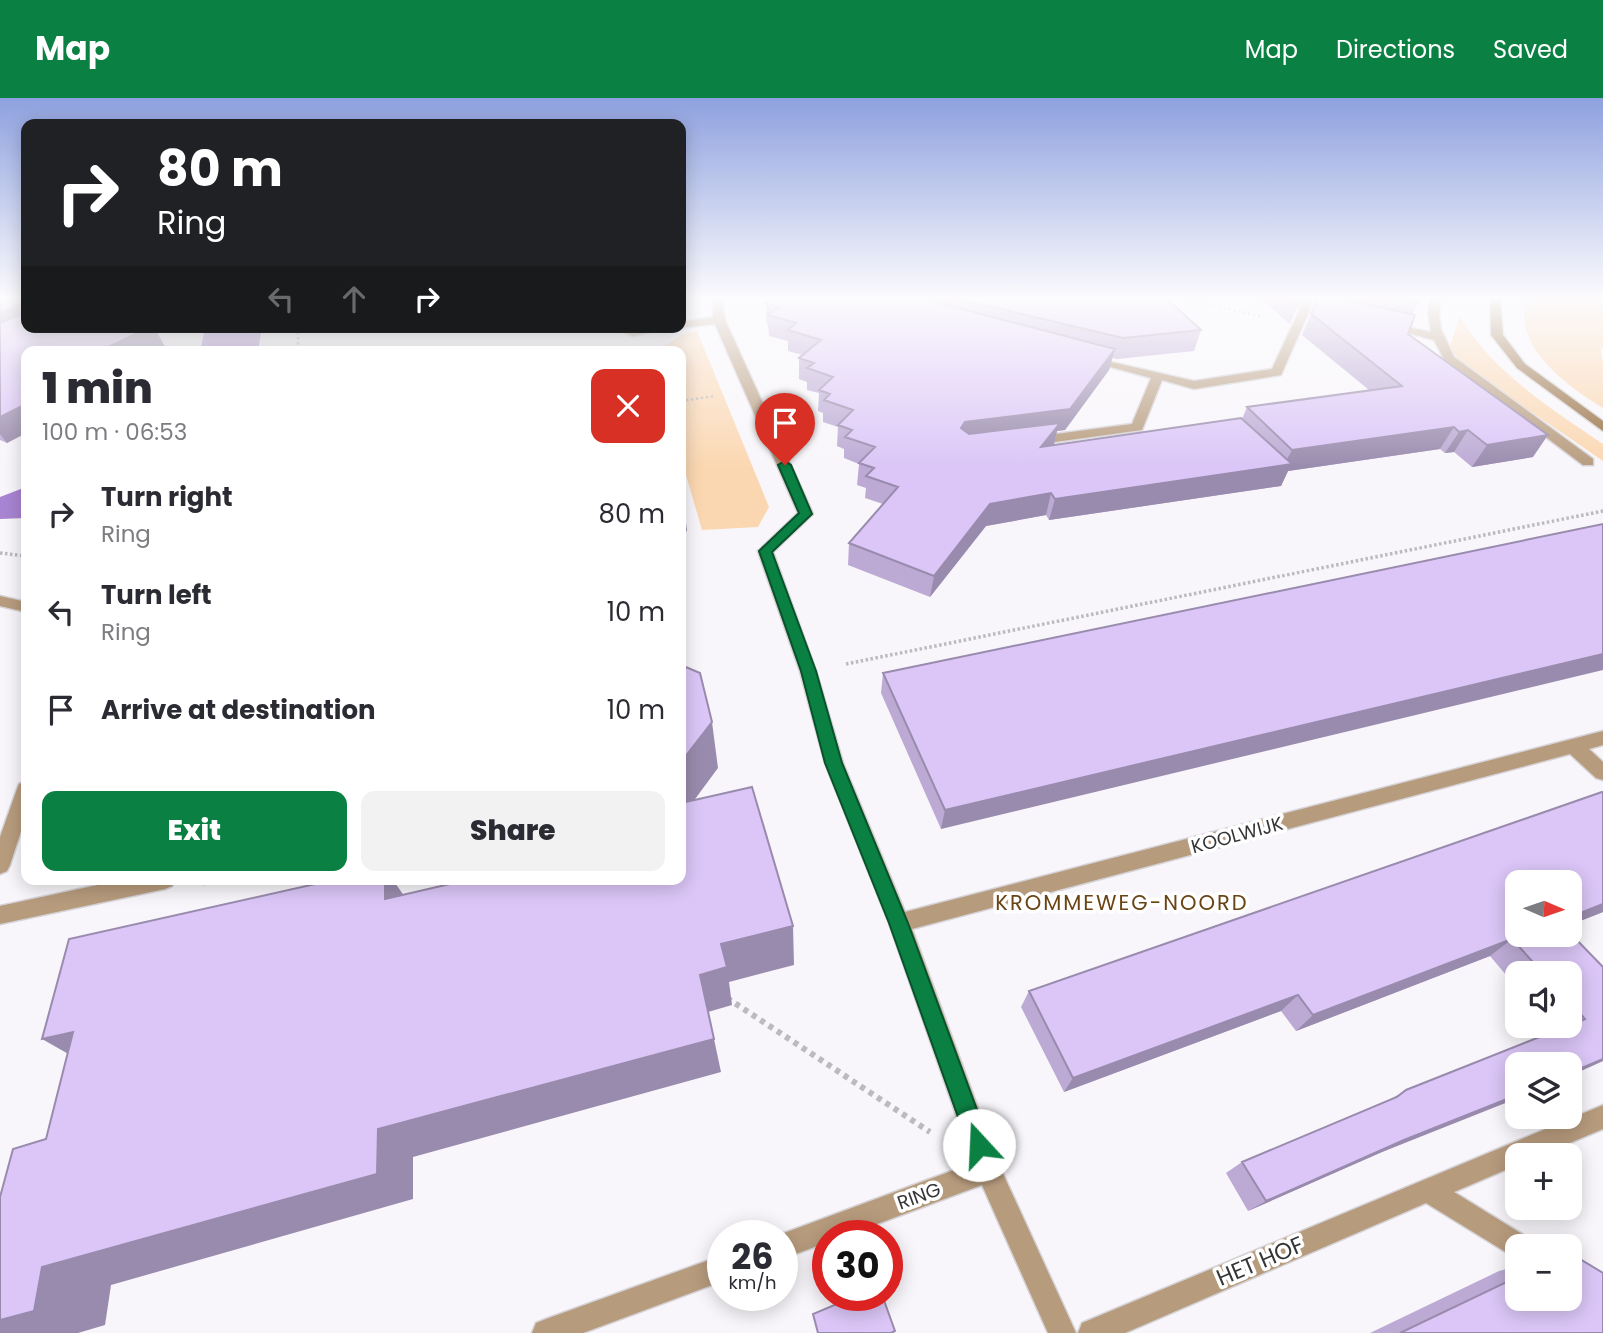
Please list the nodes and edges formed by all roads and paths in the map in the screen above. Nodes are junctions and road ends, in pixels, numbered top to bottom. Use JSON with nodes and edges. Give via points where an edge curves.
{"nodes":[{"id":1,"x":734,"y":354,"type":"edge"},
{"id":2,"x":1285,"y":354,"type":"edge"},
{"id":3,"x":1446,"y":354,"type":"edge"},
{"id":4,"x":1511,"y":354,"type":"edge"},
{"id":5,"x":1079,"y":355,"type":"edge"},
{"id":6,"x":1158,"y":375,"type":"junction"},
{"id":7,"x":1603,"y":427,"type":"edge"},
{"id":8,"x":1020,"y":442,"type":"edge"},
{"id":9,"x":1588,"y":462,"type":"dead end"},
{"id":10,"x":1603,"y":510,"type":"edge"},
{"id":11,"x":0,"y":552,"type":"edge"},
{"id":12,"x":21,"y":555,"type":"edge"},
{"id":13,"x":0,"y":601,"type":"edge"},
{"id":14,"x":21,"y":606,"type":"edge"},
{"id":15,"x":808,"y":671,"type":"junction"},
{"id":16,"x":1603,"y":738,"type":"edge"},
{"id":17,"x":1575,"y":747,"type":"junction"},
{"id":18,"x":1603,"y":773,"type":"edge"},
{"id":19,"x":21,"y":804,"type":"edge"},
{"id":20,"x":0,"y":865,"type":"edge"},
{"id":21,"x":141,"y":885,"type":"edge"},
{"id":22,"x":0,"y":915,"type":"edge"},
{"id":23,"x":899,"y":923,"type":"junction"},
{"id":24,"x":721,"y":995,"type":"edge"},
{"id":25,"x":1603,"y":1117,"type":"edge"},
{"id":26,"x":988,"y":1170,"type":"junction"},
{"id":27,"x":1428,"y":1189,"type":"junction"},
{"id":28,"x":1505,"y":1238,"type":"edge"},
{"id":29,"x":798,"y":1240,"type":"edge"},
{"id":30,"x":707,"y":1274,"type":"edge"},
{"id":31,"x":546,"y":1333,"type":"edge"},
{"id":32,"x":1062,"y":1333,"type":"edge"},
{"id":33,"x":1093,"y":1333,"type":"edge"}],
"edges":[{"from":1,"to":15,"type":"street","via":[[806,514],[765,551]]},
{"from":2,"to":6,"type":"street","via":[[1277,372],[1194,385]]},
{"from":3,"to":9,"type":"street"},
{"from":4,"to":7,"type":"main road","via":[[1521,366]]},
{"from":5,"to":6,"type":"street"},
{"from":6,"to":8,"type":"street","via":[[1138,427]]},
{"from":10,"to":15,"type":"path"},
{"from":11,"to":12,"type":"path"},
{"from":13,"to":14,"type":"street"},
{"from":15,"to":23,"type":"street","via":[[834,763]]},
{"from":16,"to":17,"type":"street","name":"KOOLWIJK"},
{"from":17,"to":18,"type":"street"},
{"from":17,"to":23,"type":"street","name":"KOOLWIJK"},
{"from":19,"to":20,"type":"street"},
{"from":21,"to":22,"type":"street"},
{"from":23,"to":26,"type":"street"},
{"from":24,"to":26,"type":"path"},
{"from":25,"to":27,"type":"street","name":"HET HOF"},
{"from":26,"to":29,"type":"street","name":"RING"},
{"from":26,"to":32,"type":"street"},
{"from":27,"to":28,"type":"street"},
{"from":27,"to":33,"type":"street","name":"HET HOF"},
{"from":30,"to":31,"type":"street"}]}
